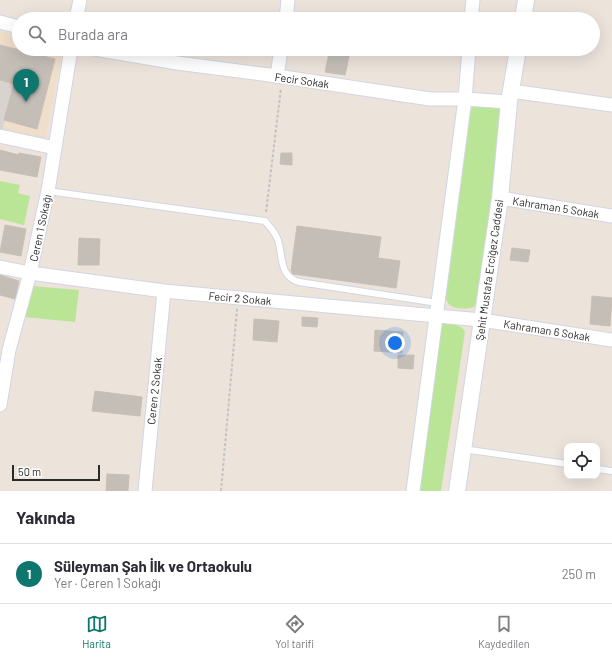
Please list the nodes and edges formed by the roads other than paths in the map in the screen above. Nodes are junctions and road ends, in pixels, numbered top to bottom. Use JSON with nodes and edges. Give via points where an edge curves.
{"nodes":[{"id":1,"x":80,"y":0,"type":"edge"},
{"id":2,"x":288,"y":0,"type":"edge"},
{"id":3,"x":473,"y":0,"type":"edge"},
{"id":4,"x":526,"y":0,"type":"edge"},
{"id":5,"x":77,"y":12,"type":"edge"},
{"id":6,"x":287,"y":12,"type":"edge"},
{"id":7,"x":472,"y":12,"type":"edge"},
{"id":8,"x":524,"y":12,"type":"edge"},
{"id":9,"x":0,"y":22,"type":"edge"},
{"id":10,"x":12,"y":25,"type":"edge"},
{"id":11,"x":70,"y":56,"type":"edge"},
{"id":12,"x":136,"y":56,"type":"edge"},
{"id":13,"x":280,"y":56,"type":"edge"},
{"id":14,"x":468,"y":56,"type":"edge"},
{"id":15,"x":517,"y":56,"type":"edge"},
{"id":16,"x":279,"y":77,"type":"junction"},
{"id":17,"x":510,"y":96,"type":"junction"},
{"id":18,"x":465,"y":99,"type":"junction"},
{"id":19,"x":612,"y":105,"type":"edge"},
{"id":20,"x":0,"y":136,"type":"edge"},
{"id":21,"x":55,"y":148,"type":"junction"},
{"id":22,"x":48,"y":191,"type":"junction"},
{"id":23,"x":500,"y":198,"type":"junction"},
{"id":24,"x":612,"y":216,"type":"edge"},
{"id":25,"x":0,"y":267,"type":"edge"},
{"id":26,"x":30,"y":273,"type":"junction"},
{"id":27,"x":164,"y":291,"type":"junction"},
{"id":28,"x":437,"y":309,"type":"junction"},
{"id":29,"x":481,"y":320,"type":"junction"},
{"id":30,"x":612,"y":340,"type":"edge"},
{"id":31,"x":5,"y":350,"type":"edge"},
{"id":32,"x":0,"y":405,"type":"edge"},
{"id":33,"x":463,"y":449,"type":"junction"},
{"id":34,"x":564,"y":464,"type":"edge"},
{"id":35,"x":600,"y":469,"type":"edge"},
{"id":36,"x":612,"y":471,"type":"edge"},
{"id":37,"x":144,"y":491,"type":"edge"},
{"id":38,"x":413,"y":491,"type":"edge"},
{"id":39,"x":457,"y":491,"type":"edge"}],
"edges":[{"from":1,"to":5,"type":"street"},
{"from":2,"to":6,"type":"street"},
{"from":3,"to":7,"type":"street"},
{"from":4,"to":8,"type":"street"},
{"from":9,"to":10,"type":"street"},
{"from":11,"to":21,"type":"street","name":"Ceren 1 Sokağı"},
{"from":12,"to":16,"type":"street","name":"Fecir Sokak"},
{"from":13,"to":16,"type":"street"},
{"from":14,"to":18,"type":"street"},
{"from":15,"to":17,"type":"street","name":"Şehit Mustafa Erciğez Caddesi"},
{"from":16,"to":18,"type":"street","name":"Fecir Sokak","via":[[430,99]]},
{"from":17,"to":18,"type":"street","name":"Fecir Sokak"},
{"from":17,"to":19,"type":"street","name":"Fecir Sokak"},
{"from":17,"to":23,"type":"street","name":"Şehit Mustafa Erciğez Caddesi"},
{"from":18,"to":28,"type":"street"},
{"from":20,"to":21,"type":"street"},
{"from":21,"to":22,"type":"street","name":"Ceren 1 Sokağı"},
{"from":22,"to":26,"type":"street","name":"Ceren 1 Sokağı"},
{"from":22,"to":28,"type":"lane","via":[[265,221],[275,232],[284,268],[292,280]]},
{"from":23,"to":24,"type":"street","name":"Kahraman 5 Sokak"},
{"from":23,"to":29,"type":"street","name":"Şehit Mustafa Erciğez Caddesi"},
{"from":25,"to":26,"type":"street","name":"Fecir 2 Sokak"},
{"from":26,"to":27,"type":"street","name":"Fecir 2 Sokak"},
{"from":26,"to":31,"type":"street","name":"Ceren 1 Sokağı"},
{"from":27,"to":28,"type":"street","name":"Fecir 2 Sokak","via":[[238,298]]},
{"from":27,"to":37,"type":"street","name":"Ceren 2 Sokak"},
{"from":28,"to":29,"type":"street","name":"Fecir 2 Sokak"},
{"from":28,"to":38,"type":"street"},
{"from":29,"to":30,"type":"street","name":"Kahraman 6 Sokak"},
{"from":29,"to":33,"type":"street","name":"Şehit Mustafa Erciğez Caddesi"},
{"from":31,"to":32,"type":"street","name":"Ceren 1 Sokağı"},
{"from":33,"to":34,"type":"lane"},
{"from":33,"to":39,"type":"street","name":"Şehit Mustafa Erciğez Caddesi"},
{"from":35,"to":36,"type":"lane"}]}
